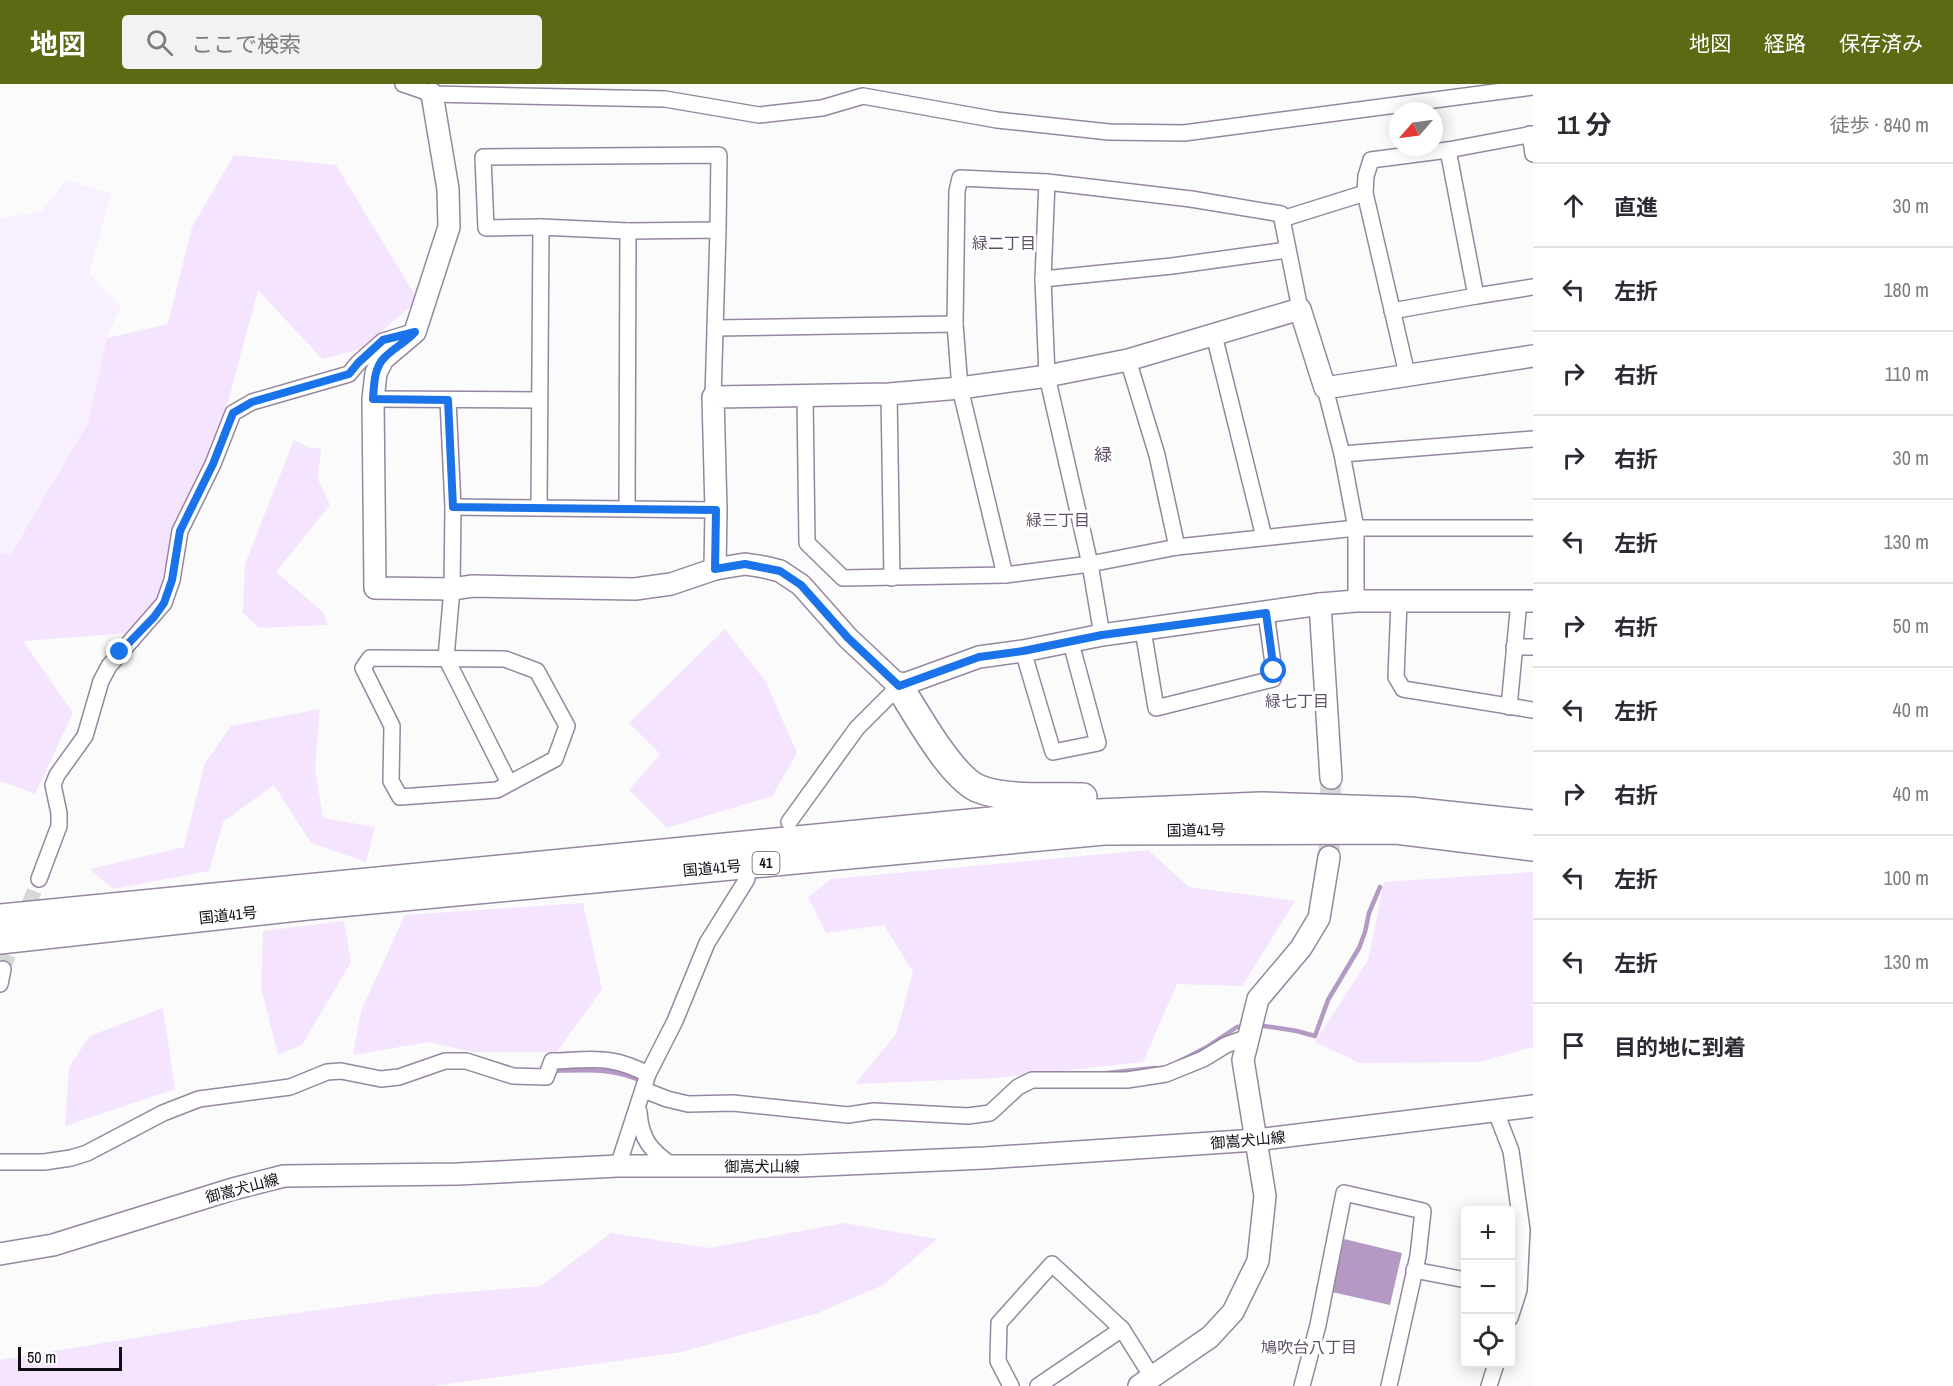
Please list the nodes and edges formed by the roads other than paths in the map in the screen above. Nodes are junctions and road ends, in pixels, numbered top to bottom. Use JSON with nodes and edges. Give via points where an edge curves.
{"nodes":[{"id":1,"x":403,"y":84,"type":"edge"},
{"id":2,"x":1533,"y":87,"type":"edge"},
{"id":3,"x":432,"y":94,"type":"junction"},
{"id":4,"x":1532,"y":134,"type":"edge"},
{"id":5,"x":1448,"y":150,"type":"junction"},
{"id":6,"x":1533,"y":154,"type":"edge"},
{"id":7,"x":1047,"y":182,"type":"junction"},
{"id":8,"x":1365,"y":193,"type":"junction"},
{"id":9,"x":1286,"y":218,"type":"junction"},
{"id":10,"x":541,"y":227,"type":"junction"},
{"id":11,"x":718,"y":230,"type":"junction"},
{"id":12,"x":628,"y":231,"type":"junction"},
{"id":13,"x":1287,"y":250,"type":"junction"},
{"id":14,"x":1043,"y":279,"type":"junction"},
{"id":15,"x":1533,"y":287,"type":"edge"},
{"id":16,"x":1476,"y":296,"type":"junction"},
{"id":17,"x":1300,"y":309,"type":"junction"},
{"id":18,"x":1392,"y":311,"type":"junction"},
{"id":19,"x":956,"y":324,"type":"junction"},
{"id":20,"x":715,"y":328,"type":"junction"},
{"id":21,"x":415,"y":332,"type":"junction"},
{"id":22,"x":1214,"y":335,"type":"junction"},
{"id":23,"x":1533,"y":356,"type":"edge"},
{"id":24,"x":1128,"y":360,"type":"junction"},
{"id":25,"x":1407,"y":374,"type":"junction"},
{"id":26,"x":1047,"y":376,"type":"junction"},
{"id":27,"x":960,"y":388,"type":"junction"},
{"id":28,"x":1325,"y":388,"type":"junction"},
{"id":29,"x":889,"y":394,"type":"junction"},
{"id":30,"x":713,"y":397,"type":"junction"},
{"id":31,"x":805,"y":397,"type":"junction"},
{"id":32,"x":373,"y":399,"type":"junction"},
{"id":33,"x":448,"y":400,"type":"junction"},
{"id":34,"x":539,"y":400,"type":"junction"},
{"id":35,"x":1533,"y":439,"type":"edge"},
{"id":36,"x":1342,"y":454,"type":"junction"},
{"id":37,"x":453,"y":507,"type":"junction"},
{"id":38,"x":539,"y":508,"type":"junction"},
{"id":39,"x":627,"y":508,"type":"junction"},
{"id":40,"x":716,"y":510,"type":"junction"},
{"id":41,"x":1356,"y":528,"type":"junction"},
{"id":42,"x":1533,"y":528,"type":"edge"},
{"id":43,"x":1264,"y":537,"type":"junction"},
{"id":44,"x":1177,"y":548,"type":"junction"},
{"id":45,"x":1090,"y":564,"type":"junction"},
{"id":46,"x":715,"y":569,"type":"junction"},
{"id":47,"x":1005,"y":575,"type":"junction"},
{"id":48,"x":892,"y":578,"type":"junction"},
{"id":49,"x":452,"y":589,"type":"junction"},
{"id":50,"x":1356,"y":601,"type":"junction"},
{"id":51,"x":1526,"y":601,"type":"edge"},
{"id":52,"x":1399,"y":602,"type":"junction"},
{"id":53,"x":1320,"y":603,"type":"junction"},
{"id":54,"x":1266,"y":613,"type":"junction"},
{"id":55,"x":1143,"y":630,"type":"junction"},
{"id":56,"x":1102,"y":635,"type":"junction"},
{"id":57,"x":1071,"y":643,"type":"junction"},
{"id":58,"x":1514,"y":647,"type":"junction"},
{"id":59,"x":1533,"y":647,"type":"edge"},
{"id":60,"x":1023,"y":651,"type":"junction"},
{"id":61,"x":446,"y":658,"type":"junction"},
{"id":62,"x":899,"y":686,"type":"junction"},
{"id":63,"x":1509,"y":706,"type":"junction"},
{"id":64,"x":1533,"y":710,"type":"edge"},
{"id":65,"x":1330,"y":778,"type":"tunnel mouth"},
{"id":66,"x":509,"y":783,"type":"junction"},
{"id":67,"x":1261,"y":806,"type":"junction"},
{"id":68,"x":789,"y":822,"type":"dead end"},
{"id":69,"x":1533,"y":824,"type":"edge"},
{"id":70,"x":1533,"y":847,"type":"edge"},
{"id":71,"x":1329,"y":857,"type":"tunnel mouth"},
{"id":72,"x":39,"y":879,"type":"tunnel mouth"},
{"id":73,"x":747,"y":879,"type":"dead end"},
{"id":74,"x":123,"y":905,"type":"junction"},
{"id":75,"x":0,"y":910,"type":"edge"},
{"id":76,"x":2,"y":934,"type":"edge"},
{"id":77,"x":1248,"y":1037,"type":"junction"},
{"id":78,"x":648,"y":1074,"type":"junction"},
{"id":79,"x":644,"y":1089,"type":"junction"},
{"id":80,"x":638,"y":1106,"type":"junction"},
{"id":81,"x":1533,"y":1106,"type":"edge"},
{"id":82,"x":1496,"y":1112,"type":"junction"},
{"id":83,"x":1256,"y":1140,"type":"junction"},
{"id":84,"x":0,"y":1162,"type":"edge"},
{"id":85,"x":618,"y":1166,"type":"junction"},
{"id":86,"x":673,"y":1166,"type":"junction"},
{"id":87,"x":0,"y":1254,"type":"edge"},
{"id":88,"x":1414,"y":1270,"type":"junction"},
{"id":89,"x":1461,"y":1279,"type":"edge"},
{"id":90,"x":1515,"y":1289,"type":"edge"},
{"id":91,"x":1122,"y":1329,"type":"junction"},
{"id":92,"x":1495,"y":1368,"type":"edge"},
{"id":93,"x":1145,"y":1382,"type":"edge"},
{"id":94,"x":1011,"y":1386,"type":"edge"},
{"id":95,"x":1038,"y":1386,"type":"edge"},
{"id":96,"x":1302,"y":1386,"type":"edge"},
{"id":97,"x":1389,"y":1386,"type":"edge"},
{"id":98,"x":1489,"y":1386,"type":"edge"}],
"edges":[{"from":1,"to":3,"type":"street"},
{"from":2,"to":3,"type":"street","via":[[1184,133],[1109,132],[997,120],[863,96],[822,108],[759,115],[665,99]]},
{"from":3,"to":21,"type":"street","via":[[448,189],[449,226]]},
{"from":4,"to":5,"type":"street"},
{"from":4,"to":6,"type":"street"},
{"from":5,"to":8,"type":"street","via":[[1371,160]]},
{"from":5,"to":16,"type":"street"},
{"from":7,"to":9,"type":"street","via":[[1191,199]]},
{"from":7,"to":14,"type":"street"},
{"from":7,"to":19,"type":"street","via":[[960,178]]},
{"from":8,"to":9,"type":"street"},
{"from":8,"to":18,"type":"street"},
{"from":9,"to":13,"type":"street","via":[[1281,219]]},
{"from":10,"to":11,"type":"street","via":[[486,228],[483,157],[719,155]]},
{"from":10,"to":12,"type":"street"},
{"from":10,"to":34,"type":"street"},
{"from":11,"to":12,"type":"street"},
{"from":11,"to":20,"type":"street"},
{"from":12,"to":39,"type":"street"},
{"from":13,"to":14,"type":"street"},
{"from":13,"to":17,"type":"street"},
{"from":14,"to":26,"type":"street"},
{"from":15,"to":16,"type":"street"},
{"from":16,"to":18,"type":"street"},
{"from":17,"to":22,"type":"street"},
{"from":17,"to":28,"type":"street"},
{"from":18,"to":25,"type":"street"},
{"from":19,"to":20,"type":"street"},
{"from":19,"to":27,"type":"street"},
{"from":20,"to":30,"type":"street"},
{"from":21,"to":32,"type":"street","via":[[383,359],[376,374]]},
{"from":21,"to":72,"type":"street","via":[[383,340],[349,374],[252,402],[233,413],[180,531],[164,603],[109,666],[85,736],[57,775],[53,785],[58,826]]},
{"from":22,"to":24,"type":"street"},
{"from":22,"to":43,"type":"street"},
{"from":23,"to":25,"type":"street"},
{"from":24,"to":26,"type":"street"},
{"from":24,"to":44,"type":"street","via":[[1156,454]]},
{"from":25,"to":28,"type":"street"},
{"from":26,"to":27,"type":"street"},
{"from":26,"to":45,"type":"street"},
{"from":27,"to":29,"type":"street"},
{"from":27,"to":47,"type":"street"},
{"from":28,"to":36,"type":"street"},
{"from":29,"to":31,"type":"street"},
{"from":29,"to":48,"type":"street"},
{"from":30,"to":31,"type":"street"},
{"from":30,"to":40,"type":"street"},
{"from":31,"to":48,"type":"street","via":[[807,543],[843,578]]},
{"from":32,"to":33,"type":"street"},
{"from":32,"to":49,"type":"street","via":[[375,588]]},
{"from":33,"to":34,"type":"street"},
{"from":33,"to":37,"type":"street"},
{"from":34,"to":38,"type":"street"},
{"from":35,"to":36,"type":"street"},
{"from":36,"to":41,"type":"street"},
{"from":37,"to":38,"type":"street"},
{"from":37,"to":49,"type":"street"},
{"from":38,"to":39,"type":"street"},
{"from":39,"to":40,"type":"street"},
{"from":40,"to":46,"type":"street"},
{"from":41,"to":42,"type":"street"},
{"from":41,"to":43,"type":"street"},
{"from":41,"to":50,"type":"street"},
{"from":43,"to":44,"type":"street"},
{"from":44,"to":45,"type":"street"},
{"from":45,"to":47,"type":"street"},
{"from":45,"to":56,"type":"street"},
{"from":46,"to":49,"type":"street","via":[[671,584],[635,588]]},
{"from":46,"to":62,"type":"street","via":[[745,564],[780,571],[801,585],[848,638]]},
{"from":47,"to":48,"type":"street"},
{"from":49,"to":61,"type":"street"},
{"from":50,"to":52,"type":"street"},
{"from":50,"to":53,"type":"street"},
{"from":51,"to":52,"type":"street"},
{"from":51,"to":58,"type":"street"},
{"from":52,"to":63,"type":"street","via":[[1396,677],[1403,689]]},
{"from":53,"to":54,"type":"street"},
{"from":53,"to":65,"type":"street"},
{"from":54,"to":55,"type":"street"},
{"from":54,"to":55,"type":"street","via":[[1273,679],[1156,708]]},
{"from":55,"to":56,"type":"street"},
{"from":56,"to":57,"type":"street"},
{"from":57,"to":60,"type":"street"},
{"from":57,"to":60,"type":"street","via":[[1098,743],[1053,752]]},
{"from":58,"to":59,"type":"street"},
{"from":58,"to":63,"type":"street"},
{"from":60,"to":62,"type":"street","via":[[979,657]]},
{"from":61,"to":66,"type":"street"},
{"from":61,"to":66,"type":"street","via":[[505,659],[537,671],[567,726],[555,759]]},
{"from":61,"to":66,"type":"street","via":[[370,658],[363,668],[392,726],[391,781],[400,797],[497,790]]},
{"from":62,"to":67,"type":"highway","via":[[958,774],[976,788],[991,793],[1188,798]]},
{"from":62,"to":68,"type":"street","via":[[857,728]]},
{"from":63,"to":64,"type":"street"},
{"from":67,"to":69,"type":"highway","name":"国道41号","number":"41","via":[[1410,811]]},
{"from":67,"to":74,"type":"highway","name":"国道41号","number":"41","via":[[1051,814]]},
{"from":70,"to":76,"type":"highway","name":"国道41号","number":"41","via":[[1396,830],[1104,831]]},
{"from":71,"to":77,"type":"street","via":[[1319,918],[1301,948],[1258,999]]},
{"from":73,"to":78,"type":"street","via":[[707,943]]},
{"from":74,"to":75,"type":"highway"},
{"from":74,"to":76,"type":"highway","name":"国道41号","number":"41"},
{"from":77,"to":79,"type":"street","via":[[1166,1074],[1127,1080],[1032,1080],[1018,1087],[990,1113],[968,1116],[874,1111],[848,1114],[733,1103],[688,1104]]},
{"from":77,"to":83,"type":"street","via":[[1243,1060]]},
{"from":78,"to":79,"type":"street"},
{"from":78,"to":84,"type":"street","via":[[609,1060],[552,1061],[546,1077],[513,1076],[466,1061],[445,1061],[381,1079],[327,1072],[290,1087],[200,1099],[71,1158]]},
{"from":79,"to":80,"type":"street"},
{"from":80,"to":85,"type":"street"},
{"from":80,"to":86,"type":"street","via":[[640,1129],[656,1154]]},
{"from":81,"to":82,"type":"street","name":"御嵩犬山線"},
{"from":82,"to":83,"type":"street","name":"御嵩犬山線"},
{"from":82,"to":90,"type":"street","via":[[1511,1151],[1522,1230]]},
{"from":83,"to":86,"type":"street","name":"御嵩犬山線","via":[[985,1158],[800,1166]]},
{"from":83,"to":93,"type":"street","via":[[1265,1196],[1257,1261],[1233,1312],[1210,1337]]},
{"from":85,"to":86,"type":"street","name":"御嵩犬山線"},
{"from":85,"to":87,"type":"street","name":"御嵩犬山線","via":[[459,1174],[284,1176],[53,1245]]},
{"from":88,"to":89,"type":"street"},
{"from":88,"to":96,"type":"street","via":[[1423,1211],[1344,1193]]},
{"from":88,"to":97,"type":"street"},
{"from":91,"to":93,"type":"street"},
{"from":91,"to":94,"type":"street","via":[[1052,1264],[999,1323],[998,1361]]},
{"from":91,"to":95,"type":"street"},
{"from":92,"to":98,"type":"street"}]}
